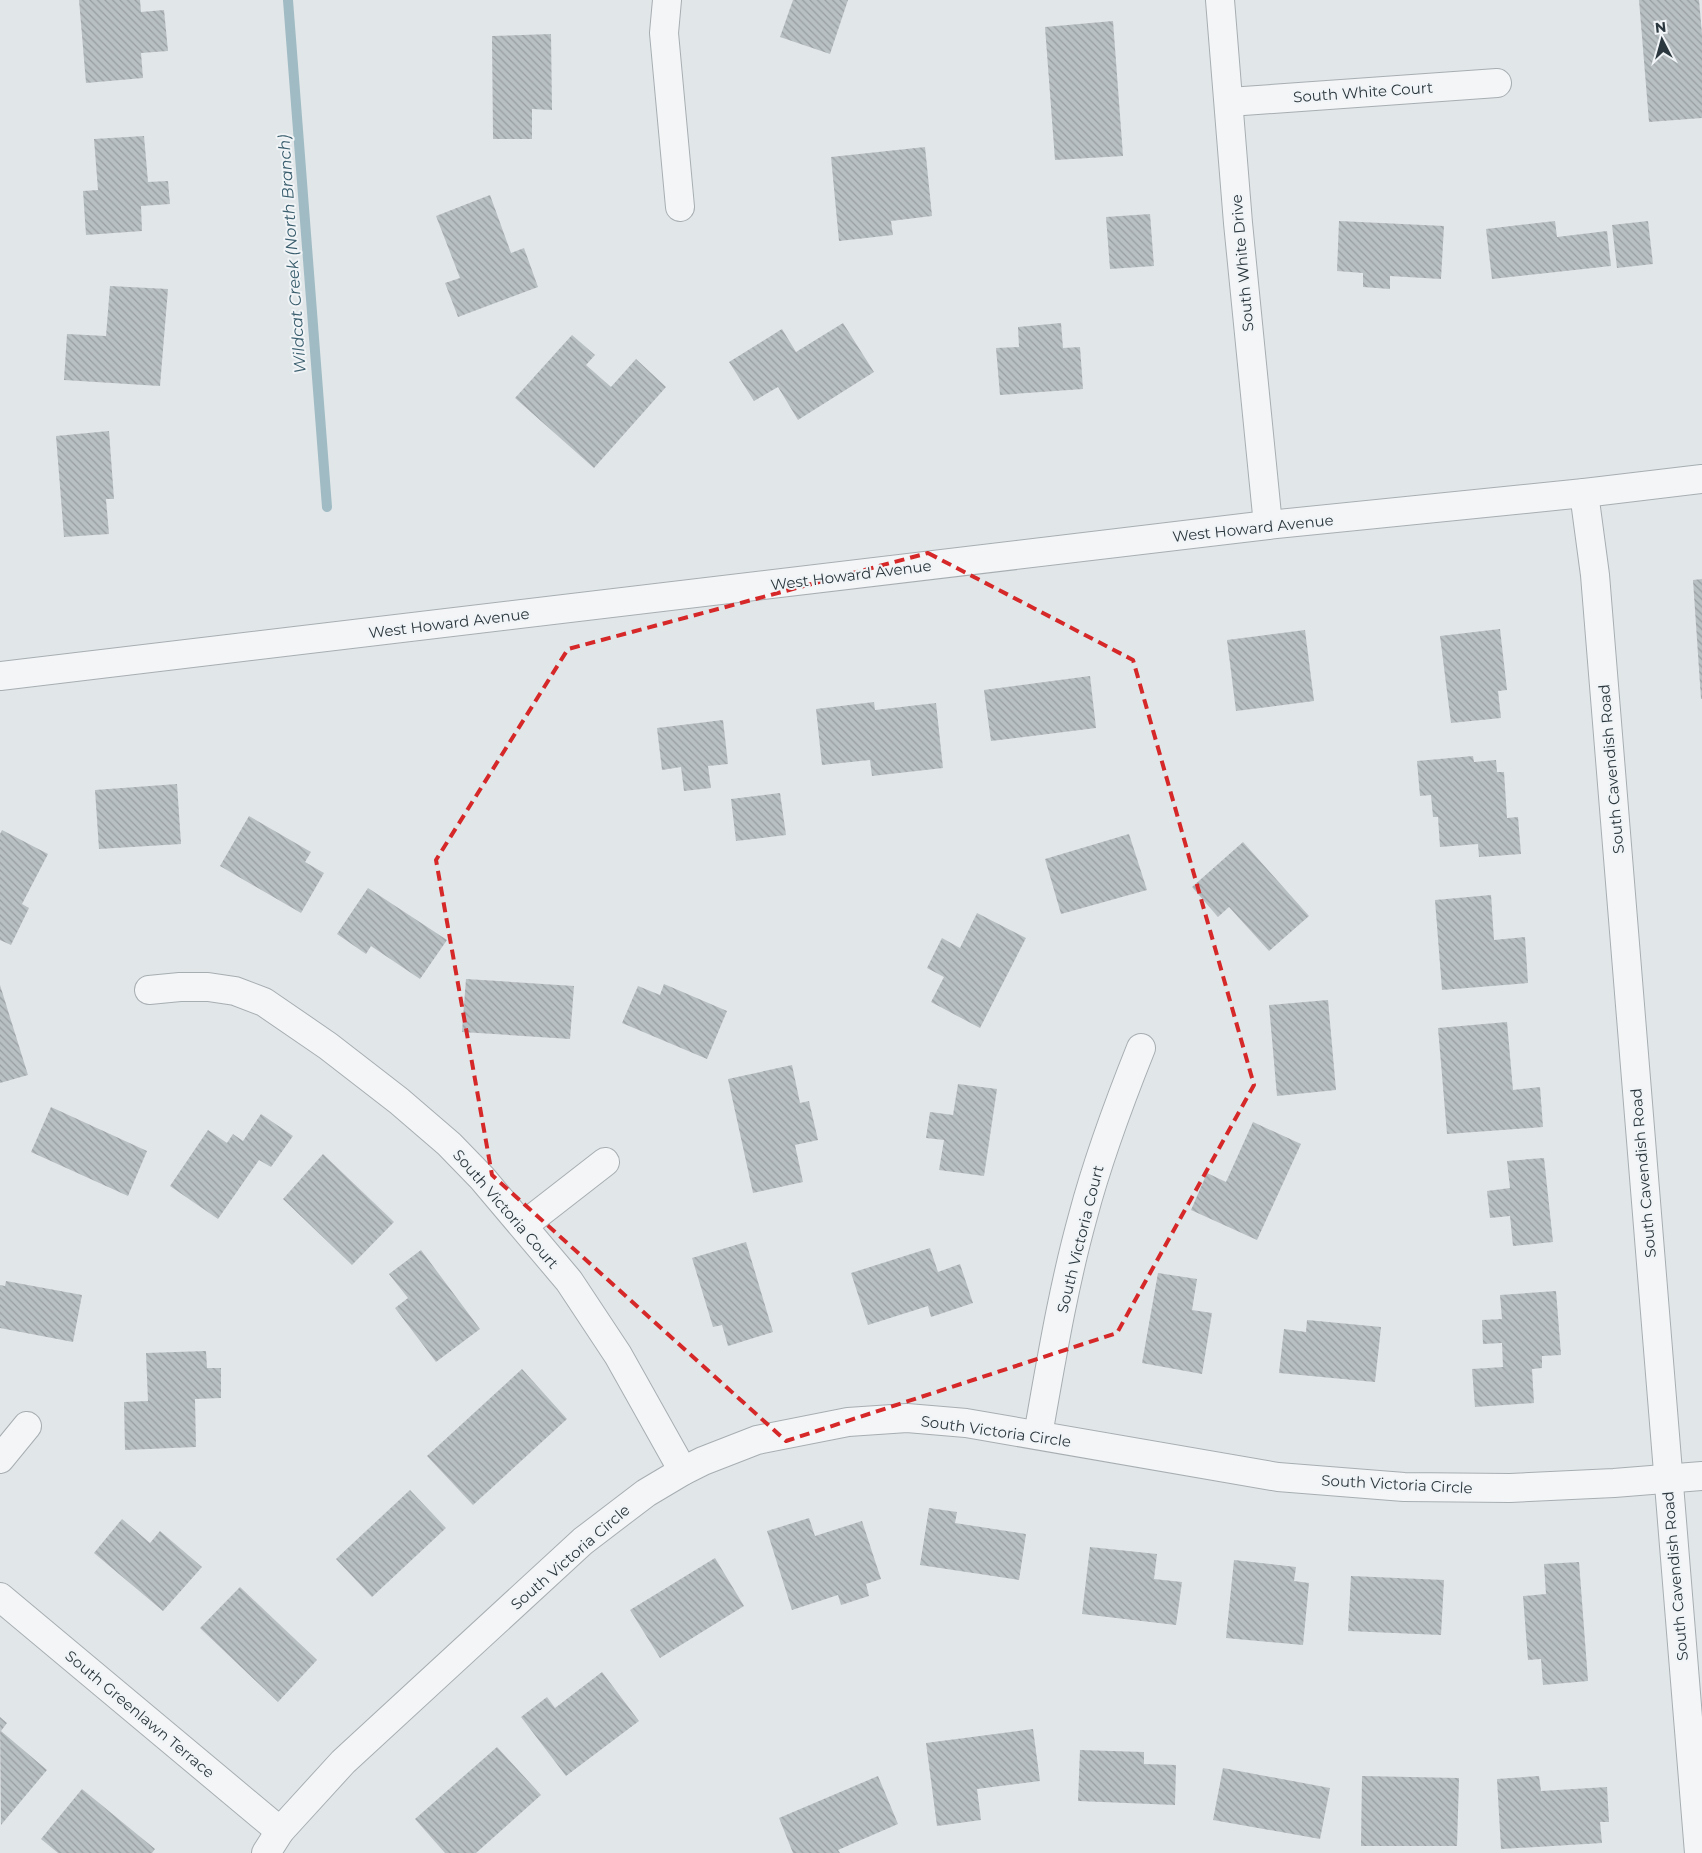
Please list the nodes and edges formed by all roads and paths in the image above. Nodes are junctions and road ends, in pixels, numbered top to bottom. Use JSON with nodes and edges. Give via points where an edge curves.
{"nodes":[{"id":1,"x":667,"y":0,"type":"edge"},
{"id":2,"x":1220,"y":0,"type":"edge"},
{"id":3,"x":1497,"y":83,"type":"dead end"},
{"id":4,"x":1229,"y":102,"type":"junction"},
{"id":5,"x":680,"y":207,"type":"dead end"},
{"id":6,"x":1702,"y":478,"type":"edge"},
{"id":7,"x":1584,"y":493,"type":"junction"},
{"id":8,"x":1268,"y":525,"type":"junction"},
{"id":9,"x":0,"y":676,"type":"edge"},
{"id":10,"x":149,"y":990,"type":"dead end"},
{"id":11,"x":1141,"y":1048,"type":"dead end"},
{"id":12,"x":605,"y":1162,"type":"dead end"},
{"id":13,"x":524,"y":1225,"type":"junction"},
{"id":14,"x":27,"y":1426,"type":"dead end"},
{"id":15,"x":1038,"y":1435,"type":"junction"},
{"id":16,"x":0,"y":1459,"type":"edge"},
{"id":17,"x":683,"y":1471,"type":"junction"},
{"id":18,"x":1702,"y":1476,"type":"edge"},
{"id":19,"x":1667,"y":1479,"type":"junction"},
{"id":20,"x":0,"y":1597,"type":"edge"},
{"id":21,"x":273,"y":1842,"type":"edge"},
{"id":22,"x":1699,"y":1853,"type":"edge"}],
"edges":[{"from":1,"to":5,"type":"street","via":[[664,34]]},
{"from":2,"to":4,"type":"street","name":"South White Drive"},
{"from":3,"to":4,"type":"street","name":"South White Court"},
{"from":4,"to":8,"type":"street","name":"South White Drive"},
{"from":6,"to":7,"type":"street","name":"West Howard Avenue"},
{"from":7,"to":8,"type":"street","name":"West Howard Avenue"},
{"from":7,"to":19,"type":"street","name":"South Cavendish Road","via":[[1596,575]]},
{"from":8,"to":9,"type":"street","name":"West Howard Avenue"},
{"from":10,"to":13,"type":"street","name":"South Victoria Court","via":[[208,987],[235,991],[264,1002],[399,1101],[449,1144]]},
{"from":11,"to":15,"type":"street","name":"South Victoria Court","via":[[1106,1138],[1083,1216]]},
{"from":12,"to":13,"type":"street"},
{"from":13,"to":17,"type":"street","name":"South Victoria Court","via":[[569,1281],[618,1355]]},
{"from":14,"to":16,"type":"street"},
{"from":15,"to":17,"type":"street","name":"South Victoria Circle","via":[[966,1423],[907,1418],[848,1422],[757,1440]]},
{"from":15,"to":19,"type":"street","name":"South Victoria Circle","via":[[1278,1477],[1404,1486],[1510,1488]]},
{"from":17,"to":21,"type":"street","name":"South Victoria Circle","via":[[646,1493],[584,1541],[343,1762]]},
{"from":18,"to":19,"type":"street","name":"South Victoria Circle"},
{"from":19,"to":22,"type":"street","name":"South Cavendish Road"},
{"from":20,"to":21,"type":"street","name":"South Greenlawn Terrace"}]}
